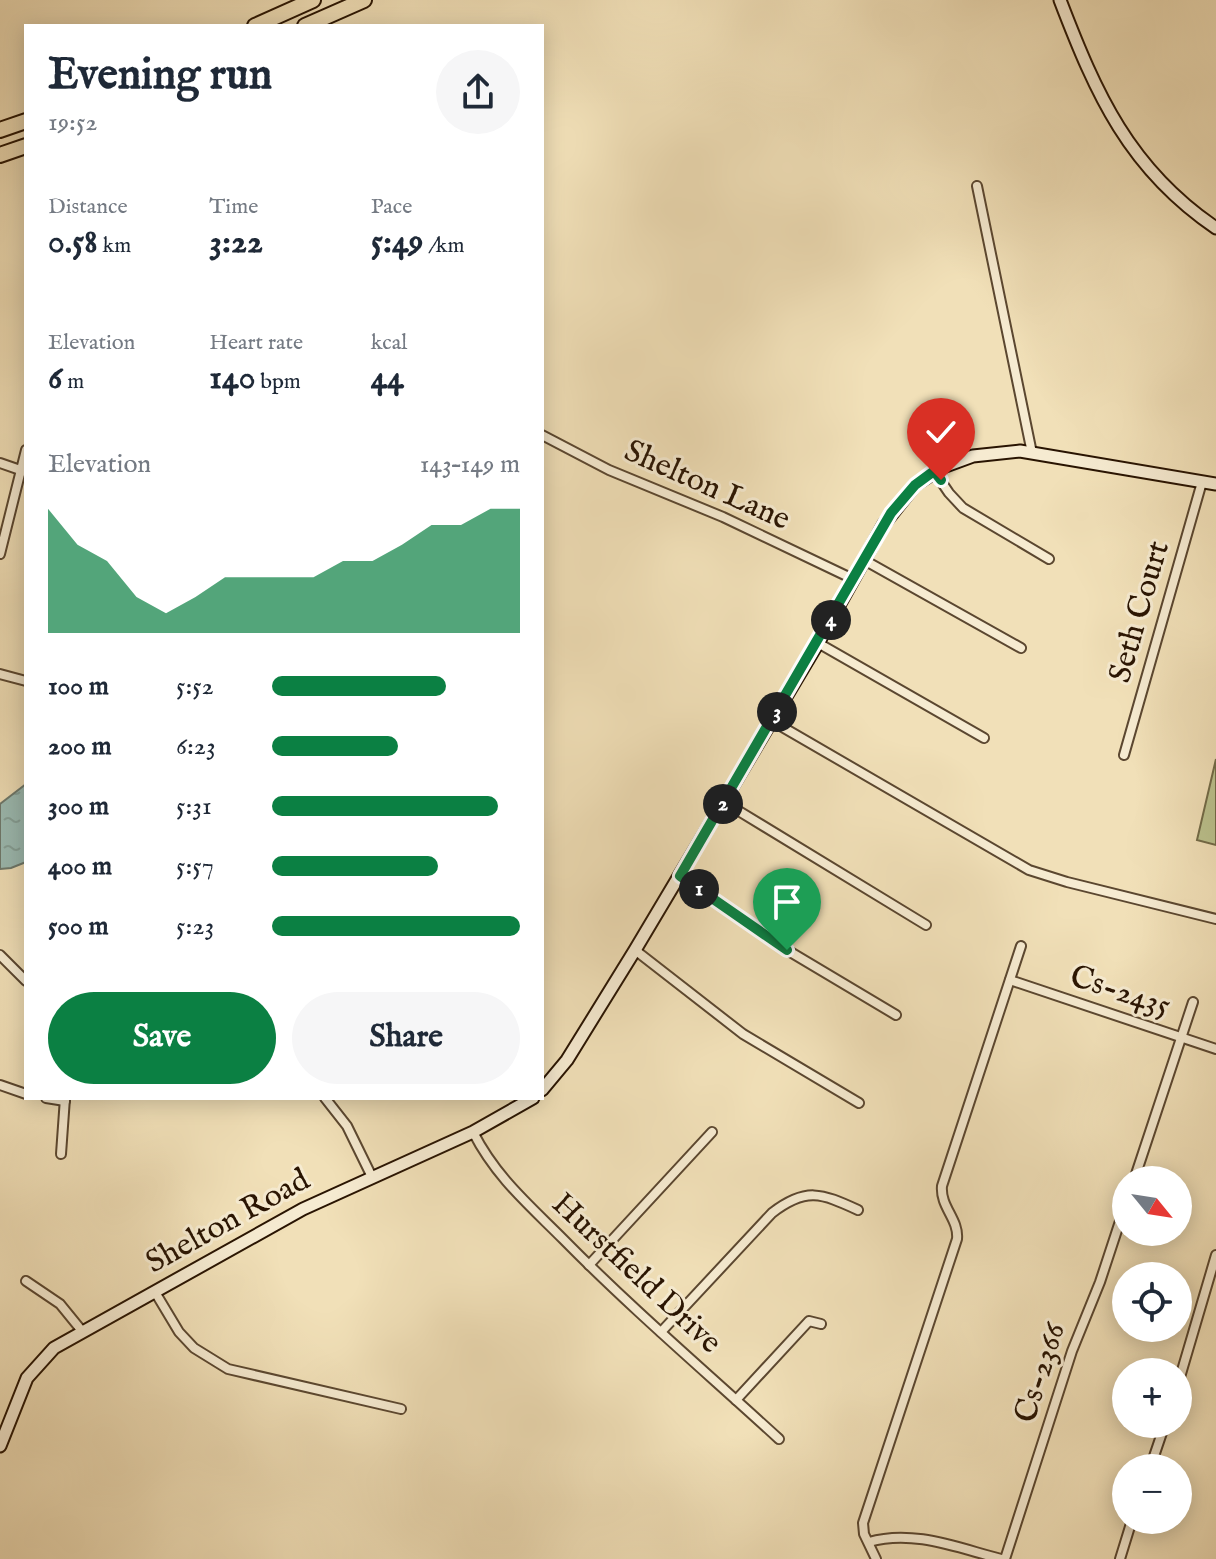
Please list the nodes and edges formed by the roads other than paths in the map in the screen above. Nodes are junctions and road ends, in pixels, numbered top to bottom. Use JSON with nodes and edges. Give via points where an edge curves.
{"nodes":[{"id":1,"x":313,"y":0,"type":"edge"},
{"id":2,"x":364,"y":0,"type":"edge"},
{"id":3,"x":1060,"y":0,"type":"edge"},
{"id":4,"x":259,"y":24,"type":"edge"},
{"id":5,"x":310,"y":24,"type":"edge"},
{"id":6,"x":24,"y":122,"type":"edge"},
{"id":7,"x":0,"y":130,"type":"edge"},
{"id":8,"x":24,"y":147,"type":"edge"},
{"id":9,"x":0,"y":155,"type":"edge"},
{"id":10,"x":977,"y":186,"type":"dead end"},
{"id":11,"x":1216,"y":228,"type":"edge"},
{"id":12,"x":544,"y":436,"type":"edge"},
{"id":13,"x":1032,"y":453,"type":"junction"},
{"id":14,"x":0,"y":463,"type":"edge"},
{"id":15,"x":23,"y":471,"type":"edge"},
{"id":16,"x":934,"y":471,"type":"junction"},
{"id":17,"x":1202,"y":482,"type":"junction"},
{"id":18,"x":1216,"y":484,"type":"edge"},
{"id":19,"x":0,"y":554,"type":"edge"},
{"id":20,"x":1049,"y":559,"type":"dead end"},
{"id":21,"x":864,"y":560,"type":"junction"},
{"id":22,"x":853,"y":579,"type":"junction"},
{"id":23,"x":818,"y":643,"type":"junction"},
{"id":24,"x":1021,"y":648,"type":"dead end"},
{"id":25,"x":0,"y":674,"type":"edge"},
{"id":26,"x":24,"y":680,"type":"edge"},
{"id":27,"x":772,"y":721,"type":"junction"},
{"id":28,"x":984,"y":738,"type":"dead end"},
{"id":29,"x":1124,"y":755,"type":"dead end"},
{"id":30,"x":724,"y":802,"type":"junction"},
{"id":31,"x":680,"y":876,"type":"junction"},
{"id":32,"x":1216,"y":919,"type":"edge"},
{"id":33,"x":926,"y":925,"type":"dead end"},
{"id":34,"x":1021,"y":946,"type":"dead end"},
{"id":35,"x":635,"y":950,"type":"junction"},
{"id":36,"x":0,"y":955,"type":"edge"},
{"id":37,"x":24,"y":979,"type":"edge"},
{"id":38,"x":1010,"y":980,"type":"junction"},
{"id":39,"x":1193,"y":1002,"type":"dead end"},
{"id":40,"x":896,"y":1015,"type":"dead end"},
{"id":41,"x":1182,"y":1037,"type":"junction"},
{"id":42,"x":1216,"y":1049,"type":"edge"},
{"id":43,"x":544,"y":1083,"type":"edge"},
{"id":44,"x":0,"y":1085,"type":"edge"},
{"id":45,"x":24,"y":1093,"type":"edge"},
{"id":46,"x":65,"y":1100,"type":"edge"},
{"id":47,"x":331,"y":1100,"type":"edge"},
{"id":48,"x":529,"y":1100,"type":"edge"},
{"id":49,"x":859,"y":1103,"type":"dead end"},
{"id":50,"x":473,"y":1132,"type":"junction"},
{"id":51,"x":712,"y":1132,"type":"dead end"},
{"id":52,"x":61,"y":1154,"type":"dead end"},
{"id":53,"x":1139,"y":1166,"type":"edge"},
{"id":54,"x":372,"y":1177,"type":"junction"},
{"id":55,"x":858,"y":1210,"type":"dead end"},
{"id":56,"x":1112,"y":1246,"type":"edge"},
{"id":57,"x":1216,"y":1255,"type":"edge"},
{"id":58,"x":589,"y":1265,"type":"junction"},
{"id":59,"x":26,"y":1281,"type":"dead end"},
{"id":60,"x":155,"y":1292,"type":"junction"},
{"id":61,"x":821,"y":1324,"type":"dead end"},
{"id":62,"x":82,"y":1331,"type":"junction"},
{"id":63,"x":661,"y":1332,"type":"junction"},
{"id":64,"x":1186,"y":1358,"type":"edge"},
{"id":65,"x":736,"y":1400,"type":"junction"},
{"id":66,"x":401,"y":1409,"type":"dead end"},
{"id":67,"x":779,"y":1439,"type":"dead end"},
{"id":68,"x":0,"y":1446,"type":"edge"},
{"id":69,"x":1128,"y":1534,"type":"edge"},
{"id":70,"x":869,"y":1542,"type":"junction"},
{"id":71,"x":876,"y":1559,"type":"edge"},
{"id":72,"x":1003,"y":1559,"type":"edge"},
{"id":73,"x":1120,"y":1559,"type":"edge"}],
"edges":[{"from":1,"to":4,"type":"highway"},
{"from":2,"to":5,"type":"highway"},
{"from":3,"to":11,"type":"street","via":[[1117,127],[1156,177]]},
{"from":6,"to":7,"type":"highway"},
{"from":8,"to":9,"type":"highway"},
{"from":10,"to":13,"type":"street"},
{"from":12,"to":22,"type":"street","name":"Shelton Lane"},
{"from":13,"to":16,"type":"street","via":[[973,456]]},
{"from":13,"to":17,"type":"street"},
{"from":14,"to":15,"type":"street"},
{"from":15,"to":19,"type":"street"},
{"from":16,"to":20,"type":"street","via":[[963,508]]},
{"from":16,"to":21,"type":"street","via":[[896,506]]},
{"from":17,"to":18,"type":"street"},
{"from":17,"to":29,"type":"street","name":"Seth Court"},
{"from":21,"to":22,"type":"street"},
{"from":21,"to":24,"type":"street"},
{"from":22,"to":23,"type":"street"},
{"from":23,"to":27,"type":"street"},
{"from":23,"to":28,"type":"street"},
{"from":25,"to":26,"type":"street"},
{"from":27,"to":30,"type":"street"},
{"from":27,"to":32,"type":"street","via":[[1029,870]]},
{"from":30,"to":31,"type":"street"},
{"from":30,"to":33,"type":"street"},
{"from":31,"to":35,"type":"street"},
{"from":31,"to":40,"type":"street","via":[[787,950]]},
{"from":34,"to":38,"type":"street"},
{"from":35,"to":43,"type":"street","via":[[567,1060]]},
{"from":35,"to":49,"type":"street","via":[[743,1034]]},
{"from":36,"to":37,"type":"street"},
{"from":38,"to":41,"type":"street","name":"Cs-2435"},
{"from":38,"to":70,"type":"street","via":[[942,1186],[942,1200],[958,1234],[863,1523]]},
{"from":39,"to":41,"type":"street"},
{"from":41,"to":42,"type":"street","name":"Cs-2435"},
{"from":41,"to":53,"type":"street"},
{"from":44,"to":45,"type":"street"},
{"from":46,"to":52,"type":"street"},
{"from":47,"to":54,"type":"street"},
{"from":48,"to":50,"type":"street","name":"Shelton Road"},
{"from":50,"to":54,"type":"street","name":"Shelton Road"},
{"from":50,"to":58,"type":"street","name":"Hurstfield Drive","via":[[489,1162]]},
{"from":51,"to":58,"type":"street"},
{"from":54,"to":60,"type":"street","name":"Shelton Road","via":[[303,1209]]},
{"from":55,"to":63,"type":"street","via":[[806,1194],[787,1201]]},
{"from":56,"to":72,"type":"street","name":"Cs-2366"},
{"from":57,"to":64,"type":"street"},
{"from":58,"to":63,"type":"street","name":"Hurstfield Drive"},
{"from":59,"to":62,"type":"street","via":[[60,1304]]},
{"from":60,"to":62,"type":"street","name":"Shelton Road"},
{"from":60,"to":66,"type":"street","via":[[194,1348],[228,1369]]},
{"from":61,"to":65,"type":"street","via":[[809,1321]]},
{"from":62,"to":68,"type":"street","name":"Shelton Road","via":[[54,1348],[27,1378]]},
{"from":63,"to":65,"type":"street","name":"Hurstfield Drive"},
{"from":65,"to":67,"type":"street","name":"Hurstfield Drive"},
{"from":69,"to":73,"type":"street"},
{"from":70,"to":71,"type":"street"},
{"from":70,"to":72,"type":"street","via":[[909,1537]]}]}
